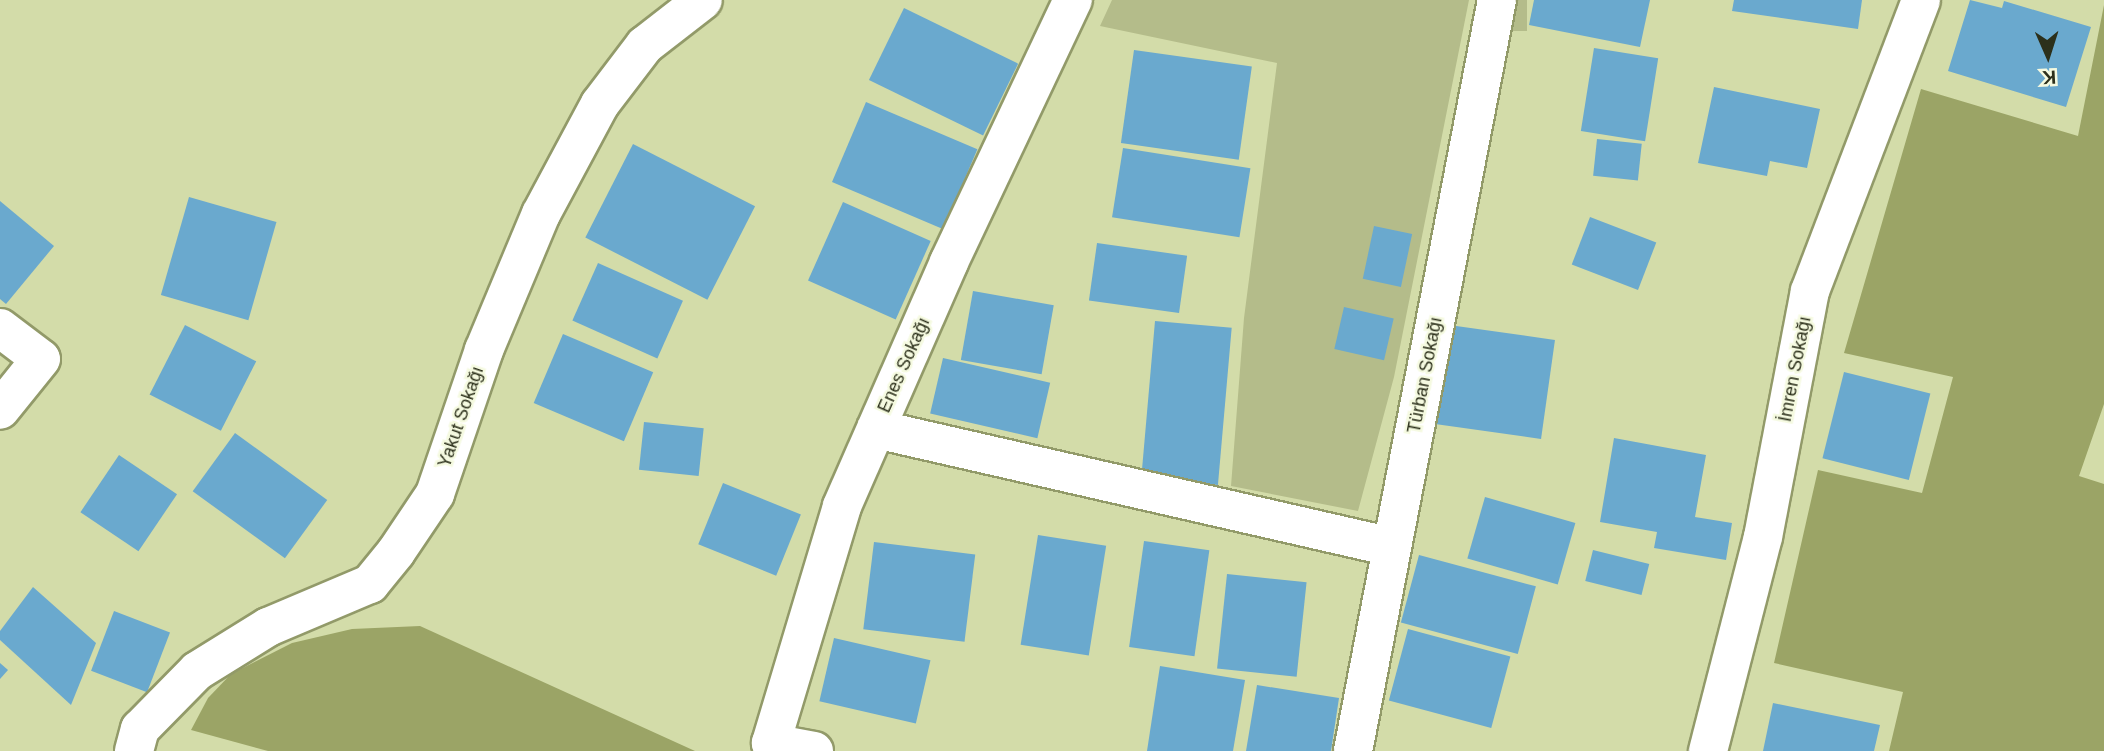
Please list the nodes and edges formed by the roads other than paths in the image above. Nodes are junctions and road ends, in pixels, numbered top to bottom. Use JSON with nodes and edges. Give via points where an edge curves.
{"nodes":[{"id":1,"x":703,"y":0,"type":"edge"},
{"id":2,"x":1073,"y":0,"type":"edge"},
{"id":3,"x":1497,"y":0,"type":"edge"},
{"id":4,"x":1922,"y":0,"type":"edge"},
{"id":5,"x":0,"y":328,"type":"edge"},
{"id":6,"x":0,"y":410,"type":"edge"},
{"id":7,"x":876,"y":429,"type":"junction"},
{"id":8,"x":1392,"y":547,"type":"junction"},
{"id":9,"x":134,"y":751,"type":"edge"},
{"id":10,"x":814,"y":751,"type":"edge"},
{"id":11,"x":1353,"y":751,"type":"edge"},
{"id":12,"x":1708,"y":751,"type":"edge"}],
"edges":[{"from":1,"to":9,"type":"street","name":"Yakut Sokağı","via":[[645,46],[600,104],[526,251],[484,350],[435,494],[396,552],[370,584],[268,627],[197,671],[140,729]]},
{"from":2,"to":7,"type":"street","name":"Enes Sokağı","via":[[948,262]]},
{"from":3,"to":8,"type":"street","name":"Türban Sokağı"},
{"from":4,"to":12,"type":"street","name":"İmren Sokağı","via":[[1810,291],[1763,537]]},
{"from":5,"to":6,"type":"street","via":[[41,359]]},
{"from":7,"to":8,"type":"street"},
{"from":7,"to":10,"type":"street","name":"Enes Sokağı","via":[[842,506],[771,743]]},
{"from":8,"to":11,"type":"street","name":"Türban Sokağı"}]}
